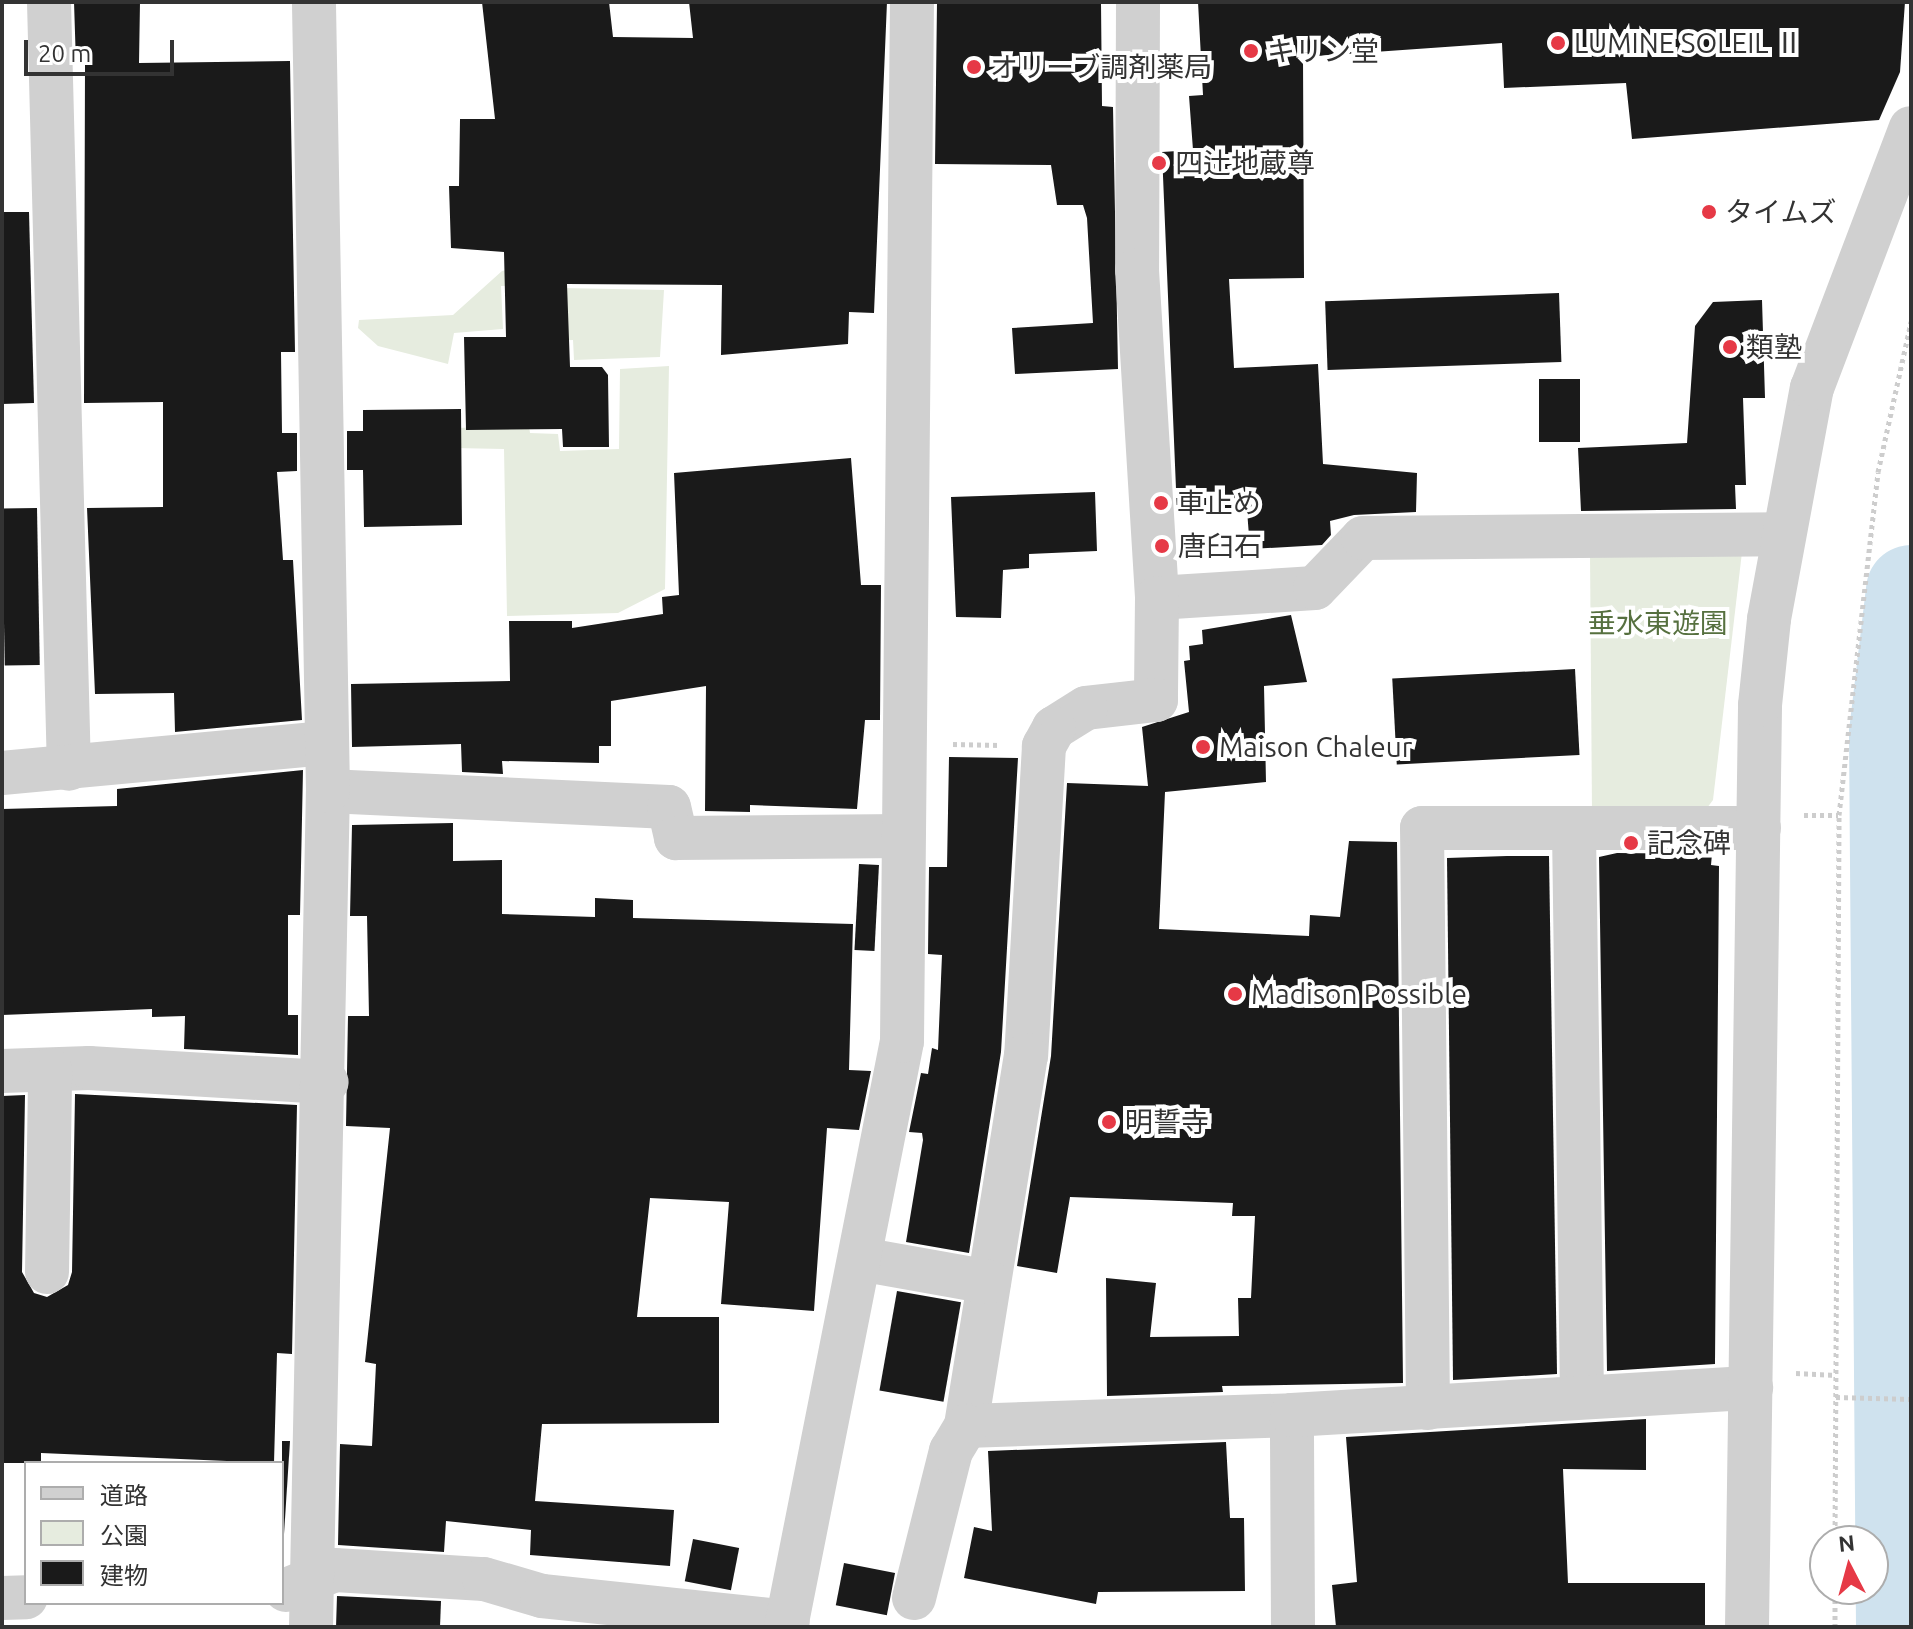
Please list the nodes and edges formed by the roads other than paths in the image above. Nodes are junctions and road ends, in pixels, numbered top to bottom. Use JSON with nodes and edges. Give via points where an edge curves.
{"nodes":[{"id":1,"x":49,"y":2,"type":"edge"},
{"id":2,"x":314,"y":2,"type":"edge"},
{"id":3,"x":912,"y":2,"type":"edge"},
{"id":4,"x":1138,"y":2,"type":"edge"},
{"id":5,"x":1911,"y":128,"type":"edge"},
{"id":6,"x":1781,"y":534,"type":"junction"},
{"id":7,"x":1157,"y":598,"type":"junction"},
{"id":8,"x":326,"y":743,"type":"junction"},
{"id":9,"x":69,"y":769,"type":"junction"},
{"id":10,"x":2,"y":773,"type":"edge"},
{"id":11,"x":328,"y":791,"type":"junction"},
{"id":12,"x":1759,"y":828,"type":"junction"},
{"id":13,"x":1574,"y":830,"type":"junction"},
{"id":14,"x":903,"y":836,"type":"junction"},
{"id":15,"x":50,"y":1070,"type":"junction"},
{"id":16,"x":2,"y":1071,"type":"edge"},
{"id":17,"x":327,"y":1082,"type":"junction"},
{"id":18,"x":860,"y":1259,"type":"junction"},
{"id":19,"x":47,"y":1272,"type":"dead end"},
{"id":20,"x":989,"y":1282,"type":"junction"},
{"id":21,"x":1769,"y":1380,"type":"junction"},
{"id":22,"x":1582,"y":1397,"type":"junction"},
{"id":23,"x":1428,"y":1408,"type":"junction"},
{"id":24,"x":1292,"y":1415,"type":"junction"},
{"id":25,"x":966,"y":1426,"type":"junction"},
{"id":26,"x":296,"y":1585,"type":"edge"},
{"id":27,"x":24,"y":1597,"type":"edge"},
{"id":28,"x":2,"y":1598,"type":"edge"},
{"id":29,"x":914,"y":1598,"type":"dead end"},
{"id":30,"x":787,"y":1624,"type":"edge"},
{"id":31,"x":311,"y":1627,"type":"edge"},
{"id":32,"x":1293,"y":1627,"type":"edge"},
{"id":33,"x":1747,"y":1627,"type":"edge"}],
"edges":[{"from":1,"to":9,"type":"street"},
{"from":2,"to":8,"type":"street"},
{"from":3,"to":14,"type":"street"},
{"from":4,"to":7,"type":"street","via":[[1137,270]]},
{"from":5,"to":6,"type":"street","via":[[1812,388]]},
{"from":6,"to":7,"type":"street","via":[[1363,538],[1315,588]]},
{"from":6,"to":12,"type":"street","via":[[1760,705]]},
{"from":7,"to":20,"type":"street","via":[[1156,700],[1086,708],[1054,728],[1044,746],[1026,1055]]},
{"from":8,"to":9,"type":"street"},
{"from":8,"to":11,"type":"street"},
{"from":9,"to":10,"type":"street"},
{"from":11,"to":14,"type":"street","via":[[669,807],[676,838]]},
{"from":11,"to":17,"type":"street"},
{"from":12,"to":13,"type":"street"},
{"from":12,"to":21,"type":"street"},
{"from":13,"to":22,"type":"street"},
{"from":13,"to":23,"type":"street","via":[[1422,828]]},
{"from":14,"to":18,"type":"street","via":[[902,1041]]},
{"from":15,"to":16,"type":"street"},
{"from":15,"to":17,"type":"street"},
{"from":15,"to":19,"type":"street"},
{"from":17,"to":26,"type":"street"},
{"from":18,"to":20,"type":"street"},
{"from":18,"to":30,"type":"street"},
{"from":20,"to":25,"type":"street"},
{"from":21,"to":22,"type":"street"},
{"from":21,"to":33,"type":"street"},
{"from":22,"to":23,"type":"street"},
{"from":23,"to":24,"type":"street"},
{"from":24,"to":25,"type":"street"},
{"from":24,"to":32,"type":"street"},
{"from":25,"to":29,"type":"street","via":[[951,1451]]},
{"from":26,"to":30,"type":"street","via":[[335,1570],[484,1579],[542,1596]]},
{"from":26,"to":31,"type":"street"},
{"from":27,"to":28,"type":"street"}]}
